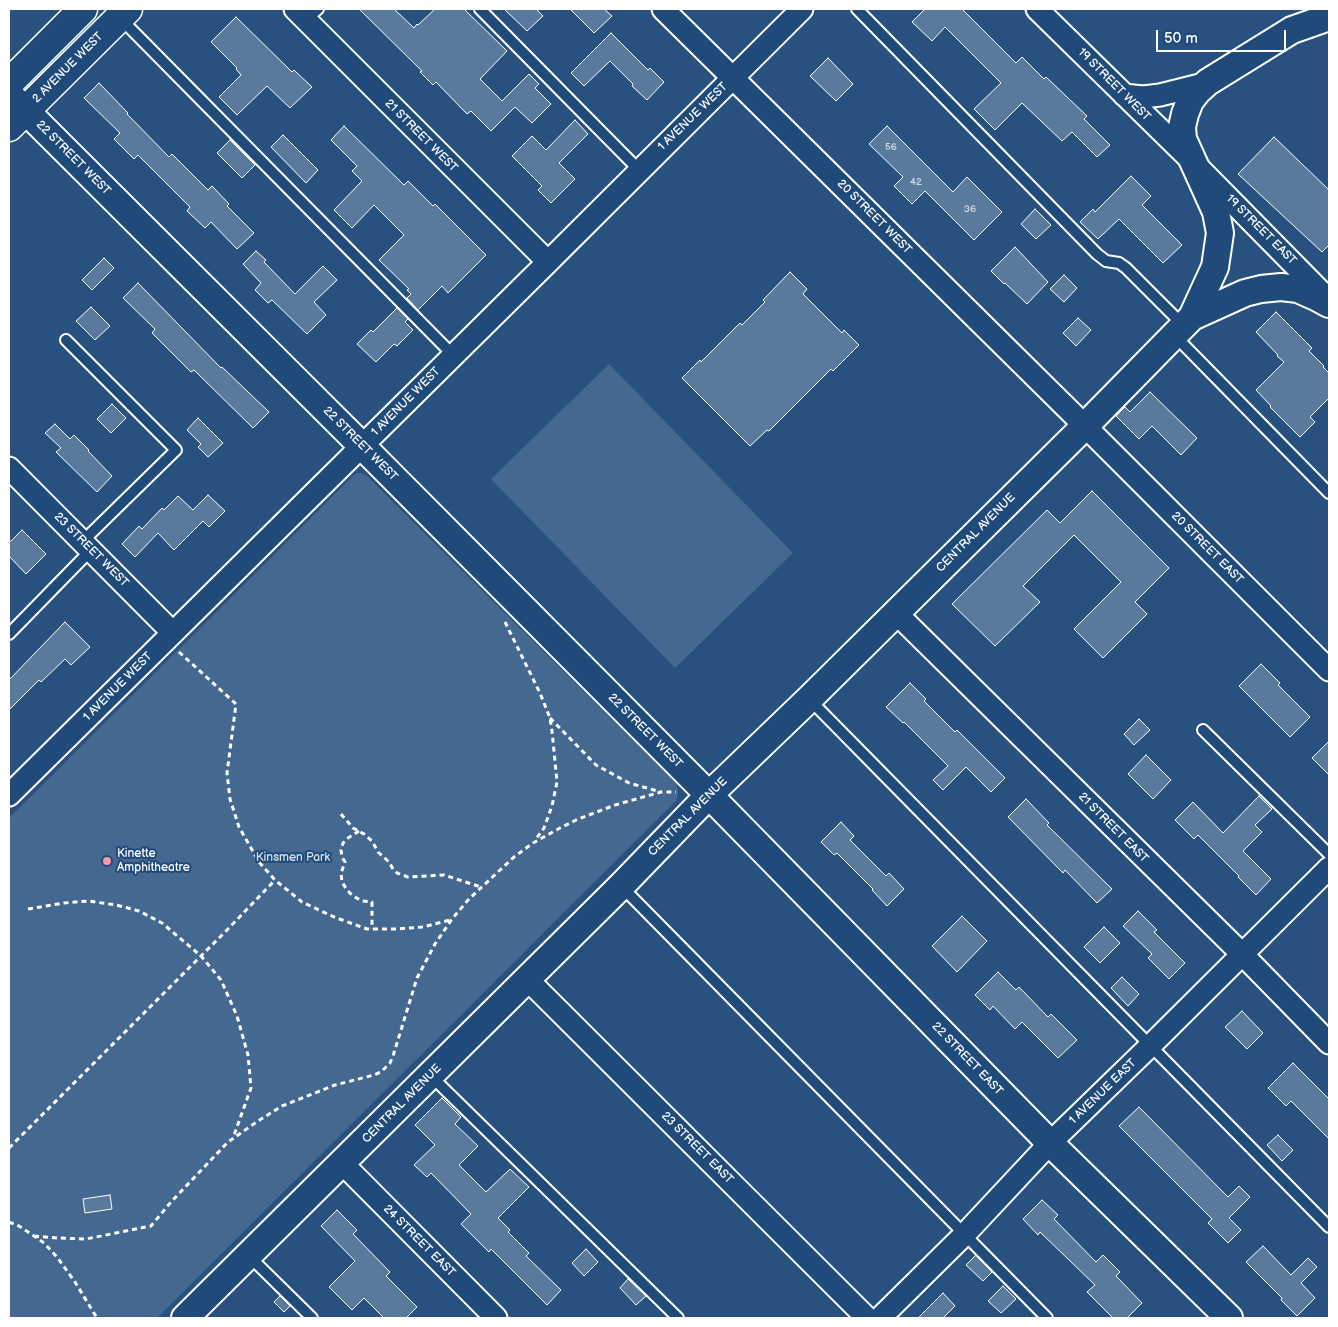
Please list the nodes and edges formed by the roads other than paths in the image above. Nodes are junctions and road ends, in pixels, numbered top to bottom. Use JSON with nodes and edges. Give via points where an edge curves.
{"nodes":[{"id":1,"x":83,"y":9,"type":"edge"},
{"id":2,"x":480,"y":9,"type":"edge"},
{"id":3,"x":663,"y":9,"type":"edge"},
{"id":4,"x":802,"y":9,"type":"edge"},
{"id":5,"x":856,"y":9,"type":"edge"},
{"id":6,"x":1037,"y":9,"type":"edge"},
{"id":7,"x":1309,"y":9,"type":"edge"},
{"id":8,"x":306,"y":12,"type":"edge"},
{"id":9,"x":124,"y":13,"type":"edge"},
{"id":10,"x":1329,"y":17,"type":"edge"},
{"id":11,"x":1292,"y":30,"type":"junction"},
{"id":12,"x":733,"y":78,"type":"junction"},
{"id":13,"x":1208,"y":82,"type":"junction"},
{"id":14,"x":9,"y":83,"type":"edge"},
{"id":15,"x":1124,"y":95,"type":"junction"},
{"id":16,"x":14,"y":111,"type":"edge"},
{"id":17,"x":1192,"y":162,"type":"junction"},
{"id":18,"x":639,"y":170,"type":"junction"},
{"id":19,"x":548,"y":262,"type":"junction"},
{"id":20,"x":1329,"y":300,"type":"edge"},
{"id":21,"x":1329,"y":304,"type":"edge"},
{"id":22,"x":1183,"y":326,"type":"junction"},
{"id":23,"x":66,"y":340,"type":"dead end"},
{"id":24,"x":453,"y":355,"type":"junction"},
{"id":25,"x":1085,"y":426,"type":"junction"},
{"id":26,"x":362,"y":446,"type":"junction"},
{"id":27,"x":9,"y":468,"type":"edge"},
{"id":28,"x":1329,"y":493,"type":"edge"},
{"id":29,"x":87,"y":546,"type":"junction"},
{"id":30,"x":896,"y":613,"type":"junction"},
{"id":31,"x":9,"y":634,"type":"edge"},
{"id":32,"x":169,"y":636,"type":"junction"},
{"id":33,"x":1329,"y":670,"type":"edge"},
{"id":34,"x":809,"y":699,"type":"junction"},
{"id":35,"x":1203,"y":730,"type":"dead end"},
{"id":36,"x":9,"y":795,"type":"edge"},
{"id":37,"x":708,"y":795,"type":"junction"},
{"id":38,"x":1329,"y":854,"type":"edge"},
{"id":39,"x":1329,"y":868,"type":"edge"},
{"id":40,"x":621,"y":886,"type":"junction"},
{"id":41,"x":1242,"y":954,"type":"junction"},
{"id":42,"x":527,"y":979,"type":"junction"},
{"id":43,"x":1329,"y":1043,"type":"edge"},
{"id":44,"x":1150,"y":1046,"type":"junction"},
{"id":45,"x":430,"y":1075,"type":"junction"},
{"id":46,"x":1050,"y":1143,"type":"junction"},
{"id":47,"x":342,"y":1163,"type":"junction"},
{"id":48,"x":1329,"y":1227,"type":"edge"},
{"id":49,"x":964,"y":1234,"type":"junction"},
{"id":50,"x":248,"y":1255,"type":"junction"},
{"id":51,"x":185,"y":1318,"type":"edge"},
{"id":52,"x":312,"y":1318,"type":"edge"},
{"id":53,"x":496,"y":1318,"type":"edge"},
{"id":54,"x":678,"y":1318,"type":"edge"},
{"id":55,"x":868,"y":1318,"type":"edge"},
{"id":56,"x":880,"y":1318,"type":"edge"},
{"id":57,"x":1047,"y":1318,"type":"edge"},
{"id":58,"x":1229,"y":1318,"type":"edge"}],
"edges":[{"from":1,"to":14,"type":"highway"},
{"from":2,"to":18,"type":"lane"},
{"from":3,"to":12,"type":"street","name":"20 STREET WEST"},
{"from":4,"to":12,"type":"street","name":"1 AVENUE WEST"},
{"from":5,"to":22,"type":"lane","via":[[1097,254],[1126,268]]},
{"from":6,"to":15,"type":"street","name":"19 STREET WEST"},
{"from":7,"to":11,"type":"street"},
{"from":8,"to":19,"type":"street","name":"21 STREET WEST"},
{"from":9,"to":16,"type":"highway","name":"2 AVENUE WEST"},
{"from":9,"to":24,"type":"lane"},
{"from":10,"to":11,"type":"street","name":"CENTRAL AVENUE"},
{"from":11,"to":13,"type":"street","name":"CENTRAL AVENUE"},
{"from":12,"to":18,"type":"street","name":"1 AVENUE WEST"},
{"from":12,"to":25,"type":"street","name":"20 STREET WEST"},
{"from":13,"to":15,"type":"street","via":[[1160,95]]},
{"from":13,"to":17,"type":"street","name":"CENTRAL AVENUE","via":[[1190,101],[1182,127]]},
{"from":15,"to":17,"type":"street","name":"19 STREET WEST"},
{"from":16,"to":26,"type":"street","name":"22 STREET WEST"},
{"from":17,"to":20,"type":"street","name":"19 STREET EAST"},
{"from":17,"to":22,"type":"street","name":"CENTRAL AVENUE","via":[[1216,212],[1220,233],[1214,267]]},
{"from":18,"to":19,"type":"street","name":"1 AVENUE WEST"},
{"from":19,"to":24,"type":"street","name":"1 AVENUE WEST"},
{"from":21,"to":22,"type":"street","name":"CENTRAL AVENUE","via":[[1298,290],[1280,287],[1261,289],[1245,293]]},
{"from":22,"to":25,"type":"street","name":"CENTRAL AVENUE"},
{"from":22,"to":28,"type":"lane"},
{"from":23,"to":29,"type":"lane","via":[[176,450]]},
{"from":24,"to":26,"type":"street","name":"1 AVENUE WEST"},
{"from":25,"to":30,"type":"street","name":"CENTRAL AVENUE"},
{"from":25,"to":33,"type":"street","name":"20 STREET EAST"},
{"from":26,"to":32,"type":"street","name":"1 AVENUE WEST"},
{"from":26,"to":37,"type":"street","name":"22 STREET WEST"},
{"from":27,"to":29,"type":"street","name":"23 STREET WEST"},
{"from":29,"to":31,"type":"lane"},
{"from":29,"to":32,"type":"street","name":"23 STREET WEST"},
{"from":30,"to":34,"type":"street","name":"CENTRAL AVENUE"},
{"from":30,"to":41,"type":"street","name":"21 STREET EAST"},
{"from":32,"to":36,"type":"street","name":"1 AVENUE WEST"},
{"from":34,"to":37,"type":"street","name":"CENTRAL AVENUE"},
{"from":34,"to":44,"type":"lane"},
{"from":35,"to":38,"type":"lane"},
{"from":37,"to":40,"type":"street","name":"CENTRAL AVENUE"},
{"from":37,"to":46,"type":"street","name":"22 STREET EAST"},
{"from":39,"to":41,"type":"street","name":"1 AVENUE EAST"},
{"from":40,"to":42,"type":"street","name":"CENTRAL AVENUE"},
{"from":40,"to":49,"type":"lane"},
{"from":41,"to":43,"type":"street","name":"21 STREET EAST"},
{"from":41,"to":44,"type":"street","name":"1 AVENUE EAST"},
{"from":42,"to":45,"type":"street","name":"CENTRAL AVENUE"},
{"from":42,"to":55,"type":"street","name":"23 STREET EAST"},
{"from":44,"to":46,"type":"street","name":"1 AVENUE EAST"},
{"from":44,"to":48,"type":"lane"},
{"from":45,"to":47,"type":"street","name":"CENTRAL AVENUE"},
{"from":45,"to":54,"type":"lane"},
{"from":46,"to":49,"type":"street","name":"1 AVENUE EAST"},
{"from":46,"to":58,"type":"street","name":"22 STREET EAST"},
{"from":47,"to":50,"type":"street","name":"CENTRAL AVENUE"},
{"from":47,"to":53,"type":"street","name":"24 STREET EAST"},
{"from":49,"to":56,"type":"street","name":"1 AVENUE EAST"},
{"from":49,"to":57,"type":"lane"},
{"from":50,"to":51,"type":"street","name":"CENTRAL AVENUE"},
{"from":50,"to":52,"type":"lane"}]}
